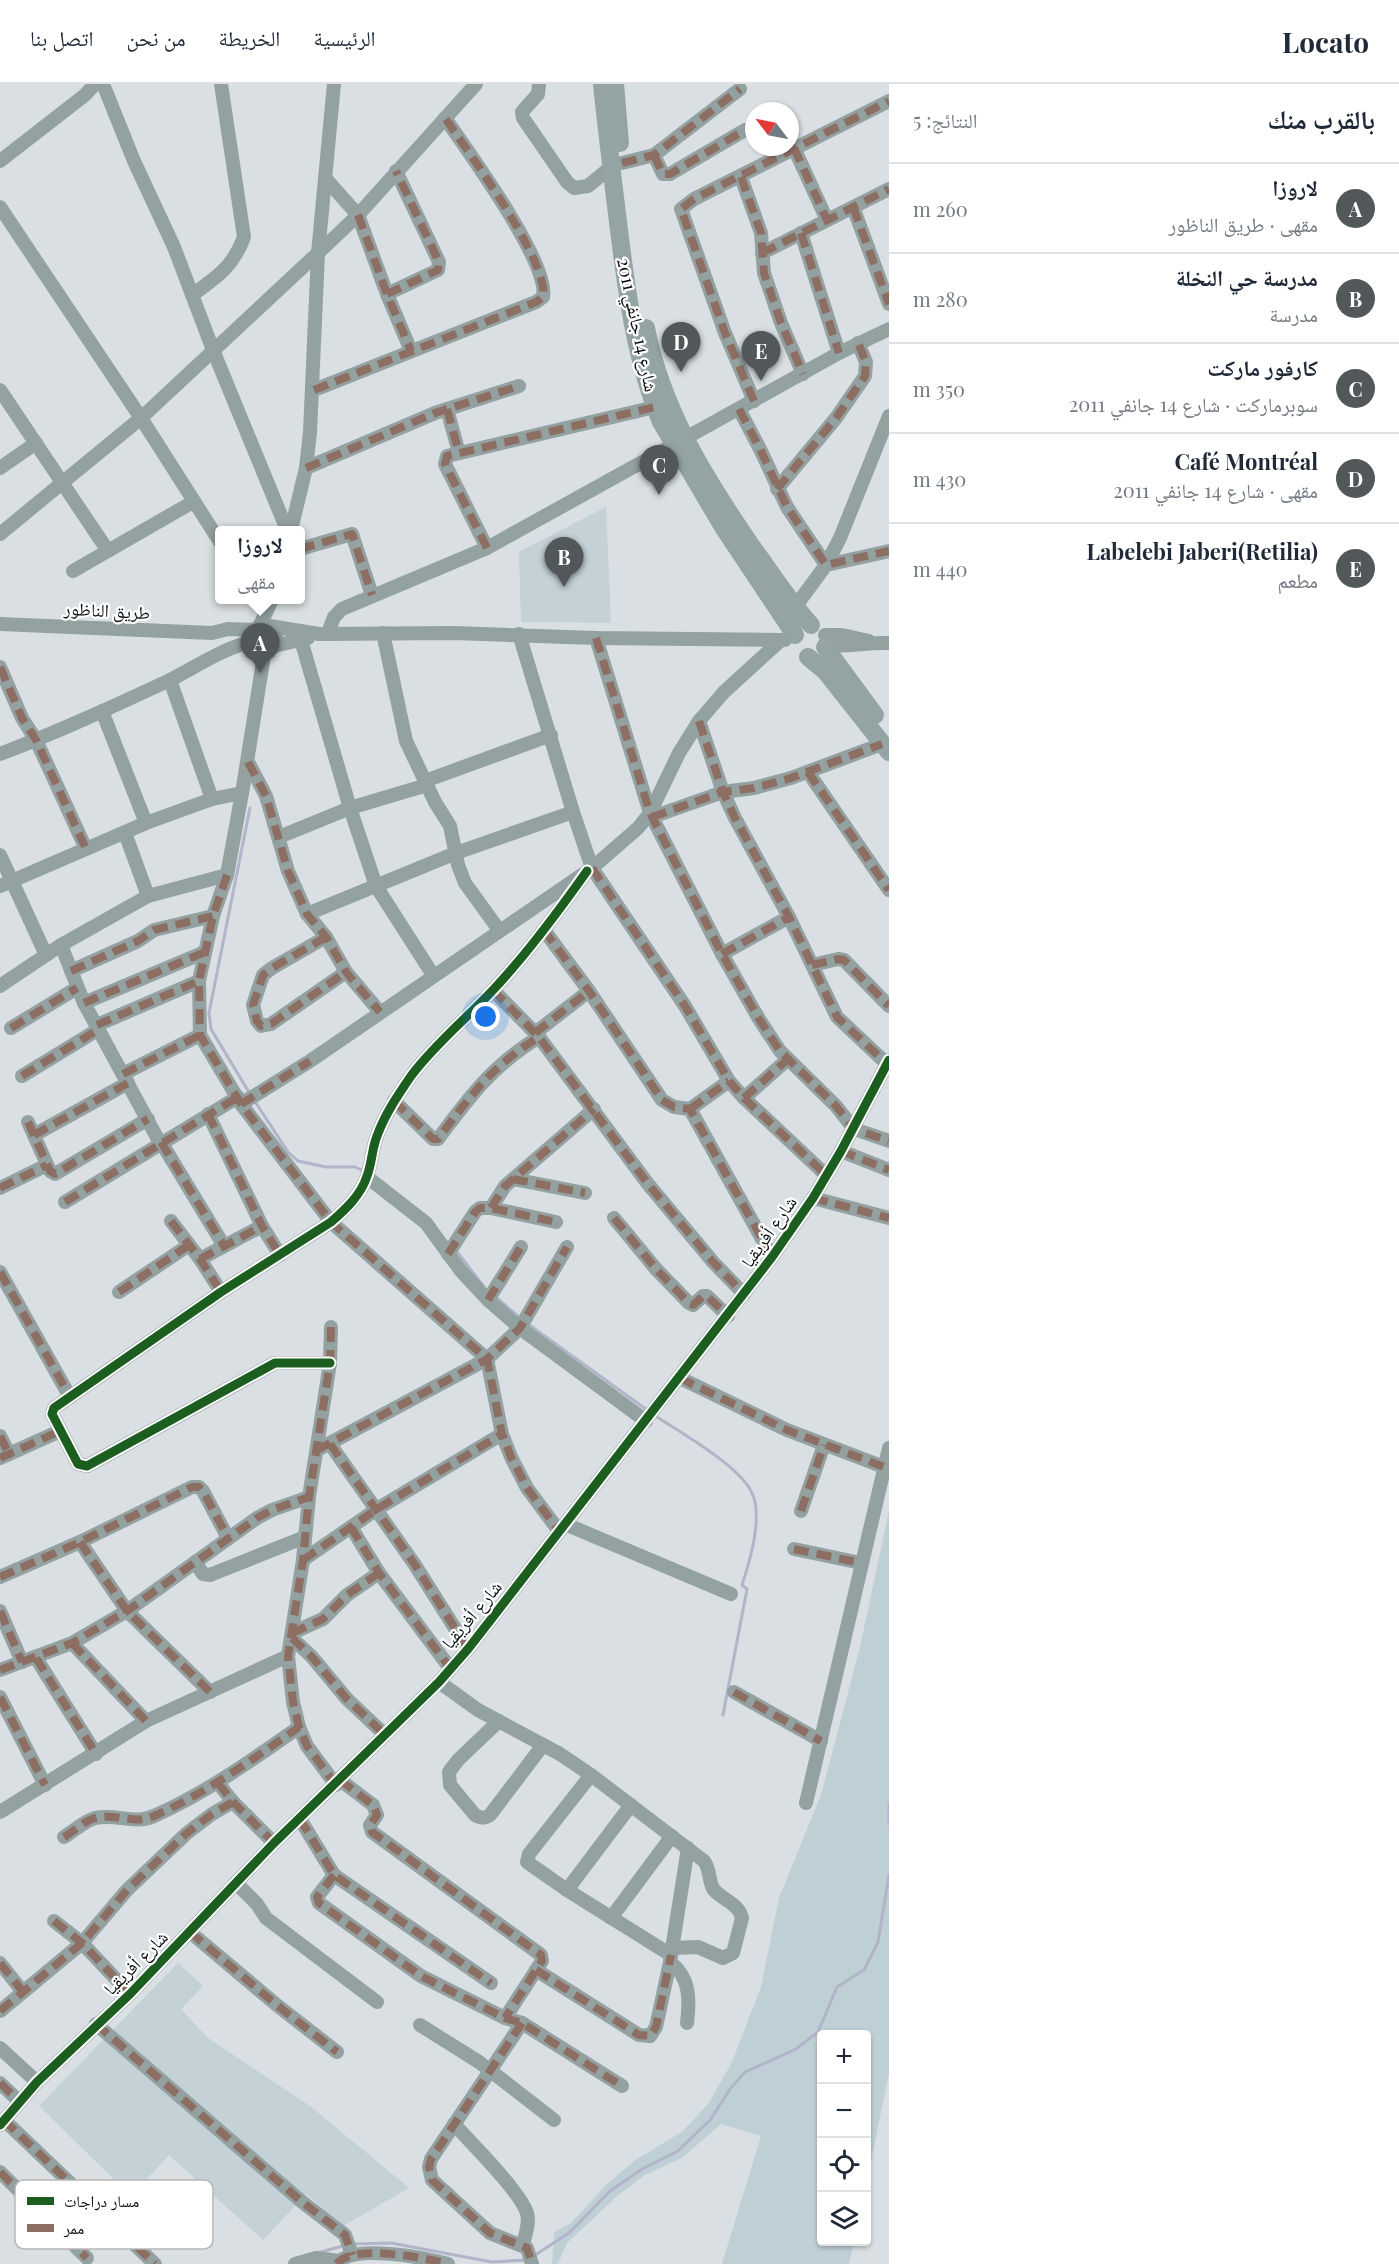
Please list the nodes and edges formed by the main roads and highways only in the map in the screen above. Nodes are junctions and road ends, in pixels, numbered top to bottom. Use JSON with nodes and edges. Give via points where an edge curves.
{"nodes":[{"id":1,"x":614,"y":85,"type":"edge"},
{"id":2,"x":617,"y":165,"type":"junction"},
{"id":3,"x":679,"y":441,"type":"junction"},
{"id":4,"x":822,"y":638,"type":"junction"},
{"id":5,"x":790,"y":639,"type":"junction"},
{"id":6,"x":808,"y":657,"type":"junction"},
{"id":7,"x":887,"y":743,"type":"edge"}],
"edges":[{"from":1,"to":2,"type":"main road","name":"شارع 14 جانفي 2011"},
{"from":2,"to":3,"type":"main road","name":"شارع 14 جانفي 2011","via":[[647,333]]},
{"from":2,"to":3,"type":"main road","name":"شارع 14 جانفي 2011","via":[[630,309],[642,364],[655,407]]},
{"from":3,"to":4,"type":"main road","name":"شارع 14 جانفي 2011","via":[[795,607]]},
{"from":3,"to":5,"type":"main road","name":"شارع 14 جانفي 2011","via":[[723,527]]},
{"from":4,"to":5,"type":"main road","via":[[801,627]]},
{"from":4,"to":6,"type":"main road","via":[[818,655]]},
{"from":4,"to":7,"type":"main road","name":"شارع 14 جانفي 2011"},
{"from":5,"to":6,"type":"main road","name":"شارع 14 جانفي 2011"},
{"from":6,"to":7,"type":"main road","name":"شارع 14 جانفي 2011","via":[[825,671]]}]}
